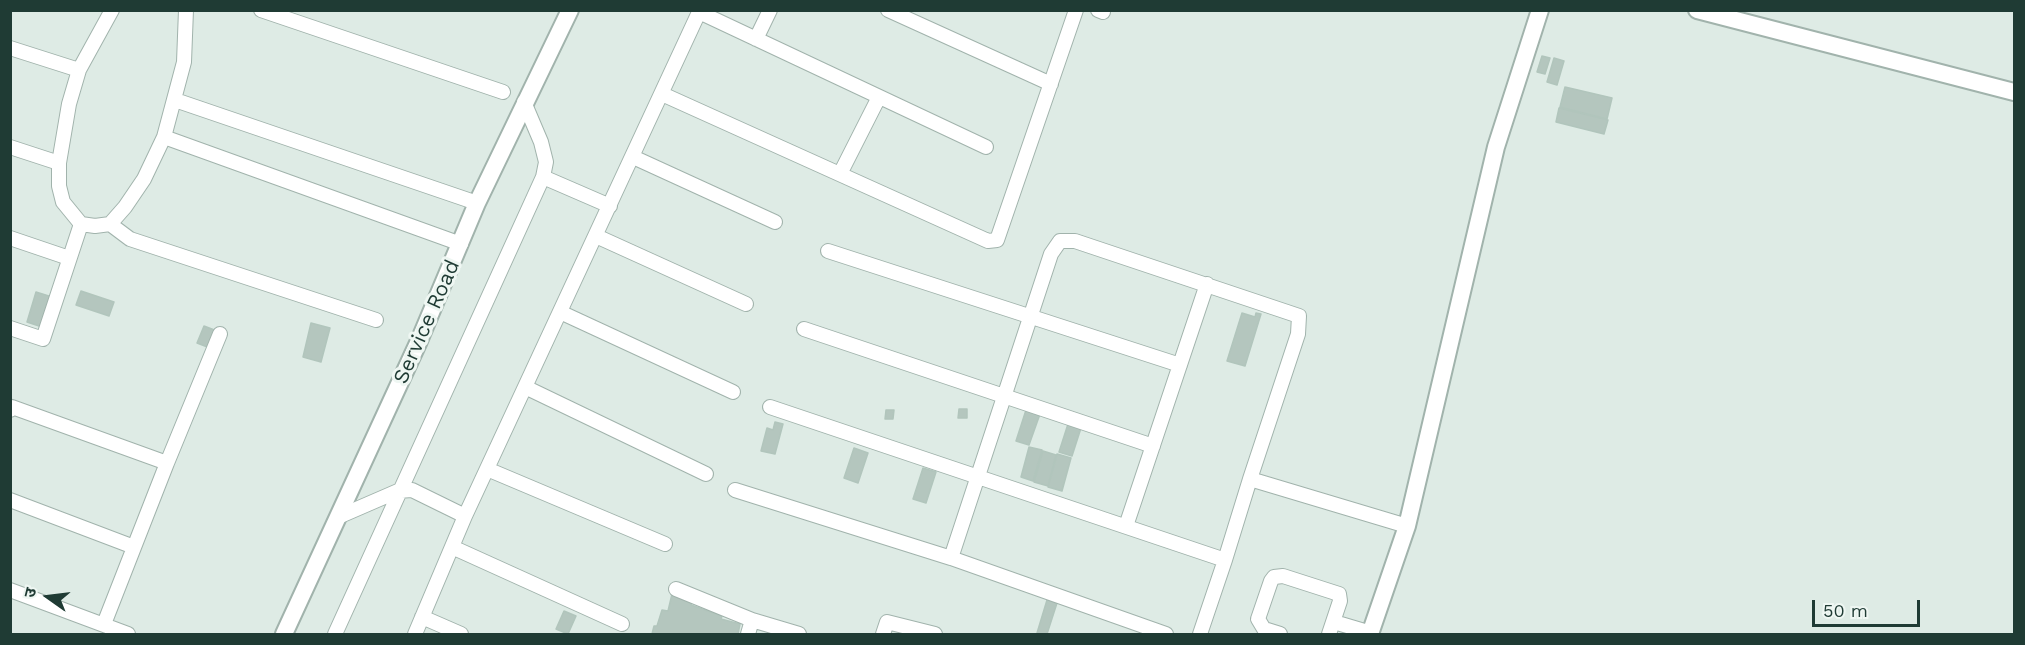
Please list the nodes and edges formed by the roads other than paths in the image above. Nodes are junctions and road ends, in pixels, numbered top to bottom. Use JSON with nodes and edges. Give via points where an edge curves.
{"nodes":[{"id":1,"x":112,"y":10,"type":"edge"},
{"id":2,"x":186,"y":10,"type":"edge"},
{"id":3,"x":261,"y":10,"type":"edge"},
{"id":4,"x":570,"y":10,"type":"edge"},
{"id":5,"x":770,"y":10,"type":"edge"},
{"id":6,"x":888,"y":10,"type":"edge"},
{"id":7,"x":1076,"y":10,"type":"edge"},
{"id":8,"x":1540,"y":10,"type":"edge"},
{"id":9,"x":1697,"y":10,"type":"edge"},
{"id":10,"x":700,"y":11,"type":"edge"},
{"id":11,"x":906,"y":14,"type":"edge"},
{"id":12,"x":756,"y":39,"type":"junction"},
{"id":13,"x":10,"y":48,"type":"edge"},
{"id":14,"x":79,"y":70,"type":"junction"},
{"id":15,"x":1051,"y":84,"type":"junction"},
{"id":16,"x":503,"y":92,"type":"dead end"},
{"id":17,"x":2014,"y":92,"type":"edge"},
{"id":18,"x":662,"y":94,"type":"junction"},
{"id":19,"x":879,"y":97,"type":"junction"},
{"id":20,"x":175,"y":100,"type":"junction"},
{"id":21,"x":524,"y":102,"type":"junction"},
{"id":22,"x":164,"y":137,"type":"junction"},
{"id":23,"x":10,"y":147,"type":"edge"},
{"id":24,"x":986,"y":147,"type":"dead end"},
{"id":25,"x":633,"y":157,"type":"junction"},
{"id":26,"x":59,"y":164,"type":"junction"},
{"id":27,"x":840,"y":174,"type":"junction"},
{"id":28,"x":543,"y":177,"type":"junction"},
{"id":29,"x":477,"y":203,"type":"junction"},
{"id":30,"x":610,"y":206,"type":"junction"},
{"id":31,"x":775,"y":222,"type":"dead end"},
{"id":32,"x":81,"y":224,"type":"junction"},
{"id":33,"x":110,"y":224,"type":"junction"},
{"id":34,"x":596,"y":236,"type":"junction"},
{"id":35,"x":10,"y":238,"type":"edge"},
{"id":36,"x":461,"y":244,"type":"junction"},
{"id":37,"x":828,"y":251,"type":"dead end"},
{"id":38,"x":69,"y":258,"type":"junction"},
{"id":39,"x":1207,"y":284,"type":"junction"},
{"id":40,"x":746,"y":304,"type":"dead end"},
{"id":41,"x":560,"y":312,"type":"junction"},
{"id":42,"x":1031,"y":316,"type":"junction"},
{"id":43,"x":376,"y":320,"type":"dead end"},
{"id":44,"x":10,"y":328,"type":"edge"},
{"id":45,"x":804,"y":329,"type":"dead end"},
{"id":46,"x":220,"y":334,"type":"dead end"},
{"id":47,"x":1180,"y":365,"type":"junction"},
{"id":48,"x":525,"y":387,"type":"junction"},
{"id":49,"x":733,"y":392,"type":"dead end"},
{"id":50,"x":1003,"y":396,"type":"junction"},
{"id":51,"x":770,"y":407,"type":"dead end"},
{"id":52,"x":11,"y":408,"type":"edge"},
{"id":53,"x":1153,"y":446,"type":"junction"},
{"id":54,"x":167,"y":464,"type":"junction"},
{"id":55,"x":487,"y":469,"type":"junction"},
{"id":56,"x":706,"y":474,"type":"dead end"},
{"id":57,"x":978,"y":478,"type":"junction"},
{"id":58,"x":1250,"y":479,"type":"junction"},
{"id":59,"x":735,"y":490,"type":"dead end"},
{"id":60,"x":398,"y":491,"type":"junction"},
{"id":61,"x":10,"y":500,"type":"edge"},
{"id":62,"x":465,"y":516,"type":"junction"},
{"id":63,"x":338,"y":517,"type":"junction"},
{"id":64,"x":1126,"y":526,"type":"junction"},
{"id":65,"x":1407,"y":526,"type":"junction"},
{"id":66,"x":665,"y":544,"type":"dead end"},
{"id":67,"x":134,"y":547,"type":"junction"},
{"id":68,"x":452,"y":547,"type":"junction"},
{"id":69,"x":951,"y":558,"type":"junction"},
{"id":70,"x":1225,"y":560,"type":"junction"},
{"id":71,"x":676,"y":589,"type":"dead end"},
{"id":72,"x":10,"y":590,"type":"edge"},
{"id":73,"x":422,"y":617,"type":"junction"},
{"id":74,"x":752,"y":620,"type":"junction"},
{"id":75,"x":104,"y":624,"type":"junction"},
{"id":76,"x":622,"y":624,"type":"dead end"},
{"id":77,"x":1332,"y":628,"type":"edge"},
{"id":78,"x":128,"y":634,"type":"edge"},
{"id":79,"x":284,"y":634,"type":"edge"},
{"id":80,"x":335,"y":634,"type":"edge"},
{"id":81,"x":415,"y":634,"type":"edge"},
{"id":82,"x":461,"y":634,"type":"edge"},
{"id":83,"x":748,"y":634,"type":"edge"},
{"id":84,"x":799,"y":634,"type":"edge"},
{"id":85,"x":883,"y":634,"type":"edge"},
{"id":86,"x":934,"y":634,"type":"edge"},
{"id":87,"x":1166,"y":634,"type":"edge"},
{"id":88,"x":1200,"y":634,"type":"edge"},
{"id":89,"x":1280,"y":634,"type":"edge"},
{"id":90,"x":1371,"y":634,"type":"edge"}],
"edges":[{"from":1,"to":14,"type":"street"},
{"from":2,"to":20,"type":"street","via":[[184,62]]},
{"from":3,"to":16,"type":"street"},
{"from":4,"to":21,"type":"street","name":"Service Road"},
{"from":5,"to":12,"type":"street"},
{"from":6,"to":11,"type":"street"},
{"from":7,"to":15,"type":"street"},
{"from":8,"to":65,"type":"street","via":[[1496,147]]},
{"from":9,"to":17,"type":"street"},
{"from":10,"to":12,"type":"street"},
{"from":10,"to":18,"type":"street"},
{"from":11,"to":15,"type":"street"},
{"from":12,"to":19,"type":"street"},
{"from":13,"to":14,"type":"street"},
{"from":14,"to":26,"type":"street"},
{"from":15,"to":27,"type":"street","via":[[997,240],[988,241]]},
{"from":18,"to":25,"type":"street"},
{"from":18,"to":27,"type":"street"},
{"from":19,"to":24,"type":"street"},
{"from":19,"to":27,"type":"street"},
{"from":20,"to":22,"type":"street"},
{"from":20,"to":29,"type":"street"},
{"from":21,"to":28,"type":"street","via":[[544,152]]},
{"from":21,"to":29,"type":"street","name":"Service Road"},
{"from":22,"to":33,"type":"street","via":[[144,179]]},
{"from":22,"to":36,"type":"street"},
{"from":23,"to":26,"type":"street"},
{"from":25,"to":30,"type":"street"},
{"from":25,"to":31,"type":"street"},
{"from":26,"to":32,"type":"street","via":[[63,202]]},
{"from":28,"to":30,"type":"street"},
{"from":28,"to":60,"type":"street"},
{"from":29,"to":36,"type":"street","name":"Service Road"},
{"from":30,"to":34,"type":"street"},
{"from":32,"to":33,"type":"street"},
{"from":32,"to":38,"type":"street"},
{"from":33,"to":43,"type":"street","via":[[130,238]]},
{"from":34,"to":40,"type":"street"},
{"from":34,"to":41,"type":"street"},
{"from":35,"to":38,"type":"street"},
{"from":36,"to":63,"type":"street","name":"Service Road"},
{"from":37,"to":42,"type":"street"},
{"from":38,"to":44,"type":"street","via":[[43,339]]},
{"from":39,"to":42,"type":"street","via":[[1075,241],[1060,241],[1051,254]]},
{"from":39,"to":47,"type":"street"},
{"from":39,"to":58,"type":"street","via":[[1299,316],[1298,334]]},
{"from":41,"to":48,"type":"street"},
{"from":41,"to":49,"type":"street"},
{"from":42,"to":47,"type":"street"},
{"from":42,"to":50,"type":"street"},
{"from":45,"to":50,"type":"street"},
{"from":46,"to":54,"type":"street"},
{"from":47,"to":53,"type":"street"},
{"from":48,"to":55,"type":"street"},
{"from":48,"to":56,"type":"street"},
{"from":50,"to":53,"type":"street"},
{"from":50,"to":57,"type":"street"},
{"from":51,"to":57,"type":"street"},
{"from":52,"to":54,"type":"street"},
{"from":53,"to":64,"type":"street"},
{"from":54,"to":67,"type":"street"},
{"from":55,"to":62,"type":"street"},
{"from":55,"to":66,"type":"street"},
{"from":57,"to":64,"type":"street"},
{"from":57,"to":69,"type":"street"},
{"from":58,"to":65,"type":"street"},
{"from":58,"to":70,"type":"street"},
{"from":59,"to":69,"type":"street"},
{"from":60,"to":62,"type":"street","via":[[412,490]]},
{"from":60,"to":63,"type":"street"},
{"from":60,"to":80,"type":"street"},
{"from":61,"to":67,"type":"street"},
{"from":62,"to":68,"type":"street"},
{"from":63,"to":79,"type":"street","name":"Service Road"},
{"from":64,"to":70,"type":"street"},
{"from":65,"to":90,"type":"street"},
{"from":67,"to":75,"type":"street"},
{"from":68,"to":73,"type":"street"},
{"from":68,"to":76,"type":"street"},
{"from":69,"to":87,"type":"street"},
{"from":70,"to":88,"type":"street"},
{"from":71,"to":74,"type":"street"},
{"from":72,"to":75,"type":"street"},
{"from":73,"to":81,"type":"street"},
{"from":73,"to":82,"type":"street"},
{"from":74,"to":83,"type":"street"},
{"from":74,"to":84,"type":"street"},
{"from":75,"to":78,"type":"street"},
{"from":77,"to":89,"type":"street","via":[[1339,594],[1283,576],[1274,577],[1258,619],[1264,629]]},
{"from":77,"to":90,"type":"street"},
{"from":85,"to":86,"type":"street","via":[[887,622]]}]}
